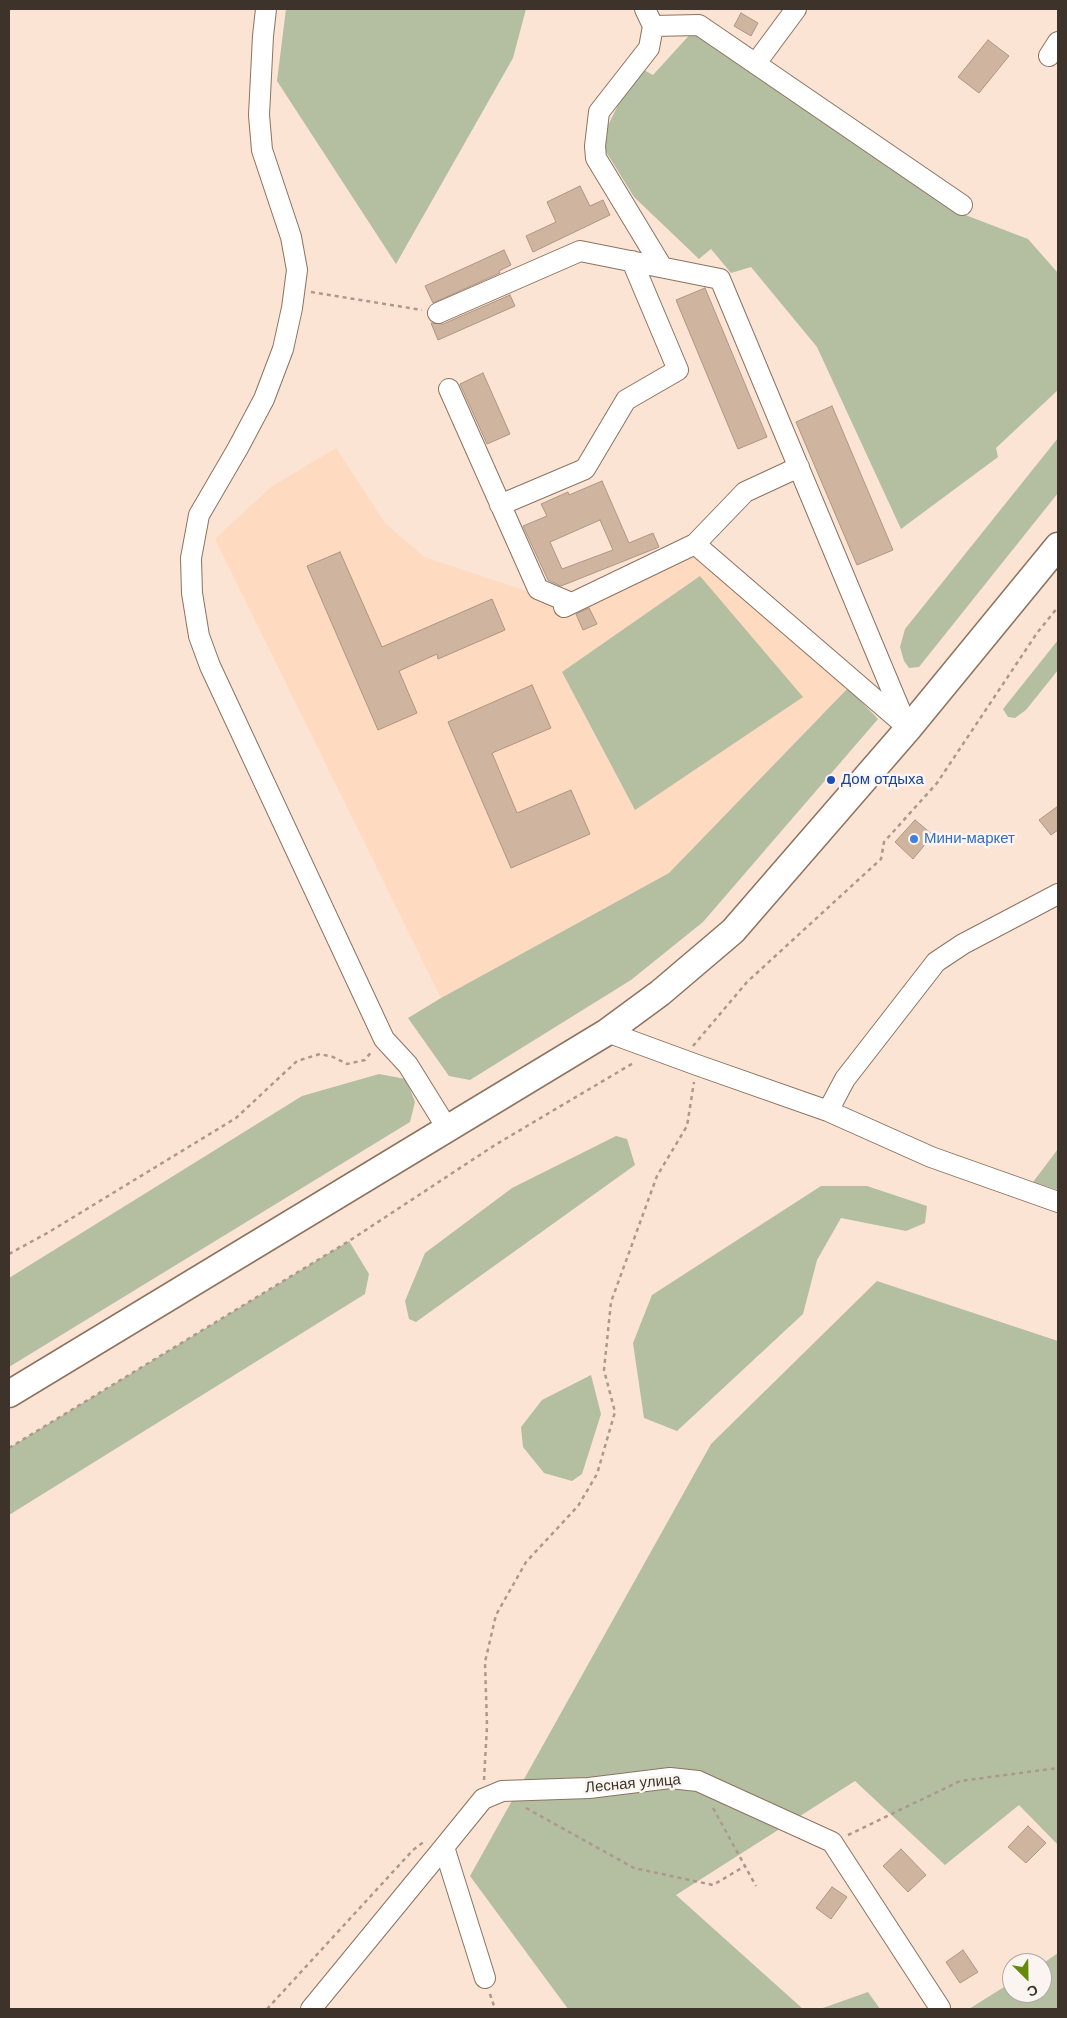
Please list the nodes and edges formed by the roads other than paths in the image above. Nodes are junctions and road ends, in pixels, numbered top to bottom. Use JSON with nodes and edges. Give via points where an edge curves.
{"nodes":[{"id":1,"x":266,"y":9,"type":"edge"},
{"id":2,"x":796,"y":9,"type":"edge"},
{"id":3,"x":649,"y":17,"type":"edge"},
{"id":4,"x":756,"y":63,"type":"junction"},
{"id":5,"x":962,"y":206,"type":"dead end"},
{"id":6,"x":632,"y":261,"type":"junction"},
{"id":7,"x":662,"y":267,"type":"junction"},
{"id":8,"x":438,"y":312,"type":"road end"},
{"id":9,"x":449,"y":389,"type":"dead end"},
{"id":10,"x":799,"y":467,"type":"junction"},
{"id":11,"x":500,"y":505,"type":"junction"},
{"id":12,"x":695,"y":544,"type":"junction"},
{"id":13,"x":1058,"y":546,"type":"edge"},
{"id":14,"x":908,"y":729,"type":"junction"},
{"id":15,"x":1058,"y":894,"type":"edge"},
{"id":16,"x":607,"y":1032,"type":"junction"},
{"id":17,"x":828,"y":1111,"type":"junction"},
{"id":18,"x":447,"y":1128,"type":"junction"},
{"id":19,"x":1058,"y":1202,"type":"edge"},
{"id":20,"x":9,"y":1394,"type":"edge"},
{"id":21,"x":436,"y":1843,"type":"junction"},
{"id":22,"x":485,"y":1978,"type":"dead end"},
{"id":23,"x":940,"y":2008,"type":"dead end"},
{"id":24,"x":311,"y":2009,"type":"edge"}],
"edges":[{"from":1,"to":18,"type":"street","via":[[259,115],[262,150],[291,237],[297,270],[295,290],[283,349],[264,399],[199,514],[191,558],[192,593],[199,636],[210,666],[384,1039],[408,1065]]},
{"from":2,"to":4,"type":"street"},
{"from":3,"to":4,"type":"street","via":[[699,25]]},
{"from":3,"to":7,"type":"street","via":[[649,48],[599,112],[595,146],[596,158]]},
{"from":4,"to":5,"type":"street"},
{"from":6,"to":7,"type":"street"},
{"from":6,"to":8,"type":"street","via":[[580,251]]},
{"from":6,"to":11,"type":"street","via":[[678,370],[626,400],[585,469]]},
{"from":7,"to":10,"type":"street","via":[[720,279]]},
{"from":9,"to":11,"type":"street"},
{"from":10,"to":12,"type":"street","via":[[745,492]]},
{"from":10,"to":14,"type":"street"},
{"from":11,"to":12,"type":"street","via":[[538,589],[568,605]]},
{"from":12,"to":14,"type":"street"},
{"from":13,"to":14,"type":"main road"},
{"from":14,"to":16,"type":"main road","via":[[733,931],[660,994]]},
{"from":15,"to":17,"type":"street","via":[[936,962],[844,1078]]},
{"from":16,"to":17,"type":"street"},
{"from":16,"to":18,"type":"main road"},
{"from":17,"to":19,"type":"street","via":[[931,1157]]},
{"from":18,"to":20,"type":"main road"},
{"from":21,"to":22,"type":"street"},
{"from":21,"to":23,"type":"street","name":"Лесная улица","via":[[483,1799],[502,1791],[589,1788],[670,1778],[698,1780],[832,1842]]},
{"from":21,"to":24,"type":"street","name":"Лесная улица"}]}
